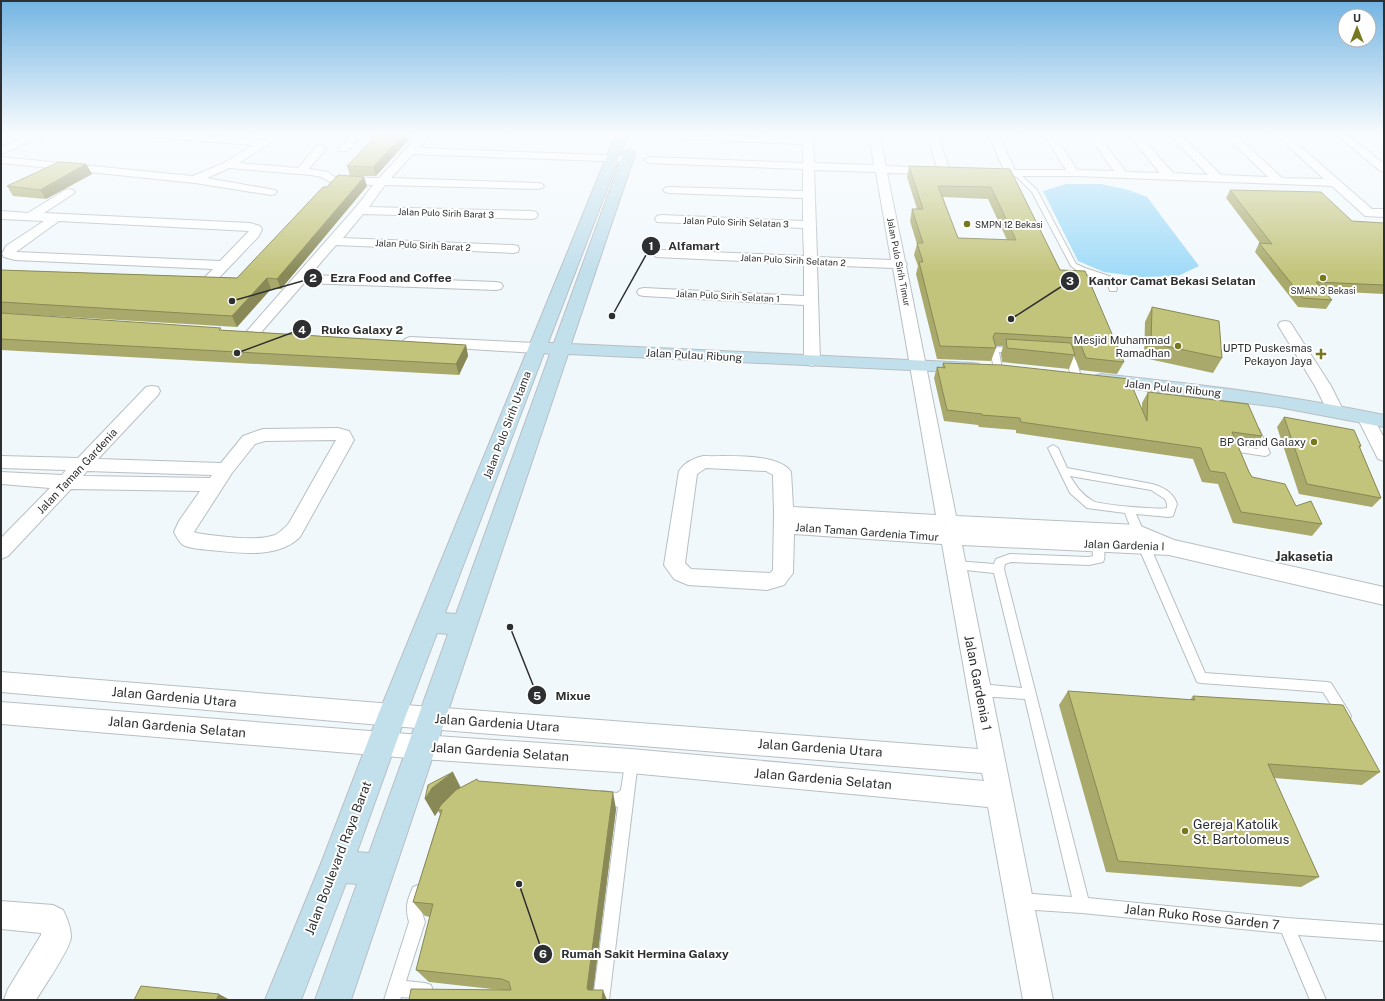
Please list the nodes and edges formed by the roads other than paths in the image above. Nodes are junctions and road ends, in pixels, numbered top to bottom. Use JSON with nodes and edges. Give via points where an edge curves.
{"nodes":[{"id":1,"x":199,"y":181,"type":"edge"},
{"id":2,"x":368,"y":181,"type":"edge"},
{"id":3,"x":382,"y":181,"type":"junction"},
{"id":4,"x":610,"y":181,"type":"edge"},
{"id":5,"x":613,"y":181,"type":"edge"},
{"id":6,"x":809,"y":181,"type":"edge"},
{"id":7,"x":884,"y":181,"type":"edge"},
{"id":8,"x":1024,"y":181,"type":"edge"},
{"id":9,"x":1273,"y":181,"type":"edge"},
{"id":10,"x":1279,"y":181,"type":"joint"},
{"id":11,"x":1333,"y":181,"type":"edge"},
{"id":12,"x":1336,"y":183,"type":"junction"},
{"id":13,"x":538,"y":186,"type":"dead end"},
{"id":14,"x":669,"y":190,"type":"dead end"},
{"id":15,"x":69,"y":192,"type":"dead end"},
{"id":16,"x":271,"y":192,"type":"dead end"},
{"id":17,"x":809,"y":195,"type":"junction"},
{"id":18,"x":360,"y":210,"type":"junction"},
{"id":19,"x":1,"y":215,"type":"edge"},
{"id":20,"x":532,"y":215,"type":"dead end"},
{"id":21,"x":1378,"y":215,"type":"edge"},
{"id":22,"x":30,"y":217,"type":"junction"},
{"id":23,"x":56,"y":218,"type":"junction"},
{"id":24,"x":662,"y":219,"type":"dead end"},
{"id":25,"x":810,"y":225,"type":"junction"},
{"id":26,"x":1384,"y":226,"type":"edge"},
{"id":27,"x":334,"y":241,"type":"junction"},
{"id":28,"x":513,"y":249,"type":"dead end"},
{"id":29,"x":662,"y":254,"type":"dead end"},
{"id":30,"x":810,"y":260,"type":"junction"},
{"id":31,"x":900,"y":264,"type":"junction"},
{"id":32,"x":223,"y":265,"type":"junction"},
{"id":33,"x":299,"y":279,"type":"junction"},
{"id":34,"x":208,"y":281,"type":"edge"},
{"id":35,"x":496,"y":286,"type":"dead end"},
{"id":36,"x":1113,"y":289,"type":"dead end"},
{"id":37,"x":644,"y":292,"type":"dead end"},
{"id":38,"x":811,"y":301,"type":"junction"},
{"id":39,"x":554,"y":307,"type":"junction"},
{"id":40,"x":575,"y":309,"type":"junction"},
{"id":41,"x":1284,"y":325,"type":"dead end"},
{"id":42,"x":236,"y":333,"type":"edge"},
{"id":43,"x":252,"y":334,"type":"junction"},
{"id":44,"x":268,"y":335,"type":"edge"},
{"id":45,"x":394,"y":341,"type":"edge"},
{"id":46,"x":536,"y":348,"type":"junction"},
{"id":47,"x":560,"y":349,"type":"junction"},
{"id":48,"x":1024,"y":351,"type":"edge"},
{"id":49,"x":1054,"y":353,"type":"edge"},
{"id":50,"x":812,"y":361,"type":"junction"},
{"id":51,"x":918,"y":366,"type":"junction"},
{"id":52,"x":1006,"y":370,"type":"joint"},
{"id":53,"x":1058,"y":375,"type":"edge"},
{"id":54,"x":1077,"y":377,"type":"junction"},
{"id":55,"x":152,"y":391,"type":"dead end"},
{"id":56,"x":519,"y":395,"type":"junction"},
{"id":57,"x":544,"y":397,"type":"junction"},
{"id":58,"x":1335,"y":410,"type":"junction"},
{"id":59,"x":1366,"y":417,"type":"junction"},
{"id":60,"x":1250,"y":421,"type":"edge"},
{"id":61,"x":1384,"y":421,"type":"edge"},
{"id":62,"x":1053,"y":448,"type":"dead end"},
{"id":63,"x":1384,"y":455,"type":"edge"},
{"id":64,"x":1,"y":462,"type":"edge"},
{"id":65,"x":1238,"y":462,"type":"edge"},
{"id":66,"x":82,"y":465,"type":"junction"},
{"id":67,"x":226,"y":468,"type":"junction"},
{"id":68,"x":1064,"y":471,"type":"junction"},
{"id":69,"x":1,"y":478,"type":"edge"},
{"id":70,"x":66,"y":482,"type":"junction"},
{"id":71,"x":214,"y":485,"type":"junction"},
{"id":72,"x":1129,"y":510,"type":"junction"},
{"id":73,"x":784,"y":520,"type":"junction"},
{"id":74,"x":949,"y":530,"type":"junction"},
{"id":75,"x":1140,"y":539,"type":"junction"},
{"id":76,"x":1097,"y":544,"type":"junction"},
{"id":77,"x":1,"y":551,"type":"edge"},
{"id":78,"x":956,"y":565,"type":"junction"},
{"id":79,"x":999,"y":569,"type":"junction"},
{"id":80,"x":1384,"y":596,"type":"edge"},
{"id":81,"x":429,"y":622,"type":"junction"},
{"id":82,"x":465,"y":625,"type":"junction"},
{"id":83,"x":1,"y":682,"type":"edge"},
{"id":84,"x":980,"y":690,"type":"junction"},
{"id":85,"x":1030,"y":694,"type":"junction"},
{"id":86,"x":1,"y":713,"type":"edge"},
{"id":87,"x":432,"y":718,"type":"junction"},
{"id":88,"x":1352,"y":728,"type":"edge"},
{"id":89,"x":386,"y":729,"type":"junction"},
{"id":90,"x":420,"y":747,"type":"junction"},
{"id":91,"x":631,"y":761,"type":"junction"},
{"id":92,"x":993,"y":762,"type":"junction"},
{"id":93,"x":627,"y":793,"type":"junction"},
{"id":94,"x":586,"y":795,"type":"edge"},
{"id":95,"x":1000,"y":795,"type":"junction"},
{"id":96,"x":336,"y":866,"type":"junction"},
{"id":97,"x":378,"y":870,"type":"junction"},
{"id":98,"x":422,"y":882,"type":"edge"},
{"id":99,"x":1020,"y":902,"type":"junction"},
{"id":100,"x":1082,"y":905,"type":"junction"},
{"id":101,"x":1,"y":915,"type":"edge"},
{"id":102,"x":1287,"y":926,"type":"junction"},
{"id":103,"x":1384,"y":933,"type":"edge"},
{"id":104,"x":440,"y":993,"type":"edge"},
{"id":105,"x":393,"y":994,"type":"edge"},
{"id":106,"x":19,"y":1000,"type":"edge"},
{"id":107,"x":283,"y":1000,"type":"edge"},
{"id":108,"x":333,"y":1000,"type":"edge"},
{"id":109,"x":602,"y":1000,"type":"edge"},
{"id":110,"x":1038,"y":1000,"type":"edge"},
{"id":111,"x":1318,"y":1000,"type":"edge"}],
"edges":[{"from":1,"to":16,"type":"street"},
{"from":2,"to":3,"type":"street"},
{"from":3,"to":13,"type":"street"},
{"from":3,"to":18,"type":"street"},
{"from":4,"to":39,"type":"main road","name":"Jalan Pulo Sirih Utama"},
{"from":5,"to":40,"type":"main road","name":"Jalan Pulo Sirih Utama"},
{"from":6,"to":17,"type":"street"},
{"from":7,"to":31,"type":"street","name":"Jalan Pulo Sirih Timur"},
{"from":8,"to":36,"type":"lane","via":[[1035,190],[1073,265],[1109,279]]},
{"from":9,"to":10,"type":"street"},
{"from":10,"to":12,"type":"street"},
{"from":11,"to":12,"type":"street"},
{"from":12,"to":21,"type":"street","via":[[1369,213]]},
{"from":14,"to":17,"type":"street"},
{"from":15,"to":22,"type":"street"},
{"from":17,"to":25,"type":"street"},
{"from":18,"to":20,"type":"street","name":"Jalan Pulo Sirih Barat 3"},
{"from":18,"to":27,"type":"street"},
{"from":19,"to":22,"type":"street"},
{"from":21,"to":26,"type":"street"},
{"from":22,"to":23,"type":"street"},
{"from":23,"to":32,"type":"street","via":[[256,229]]},
{"from":23,"to":32,"type":"street","via":[[11,249],[9,254]]},
{"from":24,"to":25,"type":"street","name":"Jalan Pulo Sirih Selatan 3"},
{"from":25,"to":30,"type":"street"},
{"from":27,"to":28,"type":"street","name":"Jalan Pulo Sirih Barat 2"},
{"from":27,"to":33,"type":"street"},
{"from":29,"to":30,"type":"street","name":"Jalan Pulo Sirih Selatan 2"},
{"from":30,"to":31,"type":"street","name":"Jalan Pulo Sirih Selatan 2"},
{"from":30,"to":38,"type":"street"},
{"from":31,"to":51,"type":"street","name":"Jalan Pulo Sirih Timur"},
{"from":32,"to":34,"type":"street"},
{"from":33,"to":35,"type":"street"},
{"from":33,"to":43,"type":"street"},
{"from":37,"to":38,"type":"street","name":"Jalan Pulo Sirih Selatan 1"},
{"from":38,"to":50,"type":"street"},
{"from":39,"to":40,"type":"main road"},
{"from":39,"to":46,"type":"main road","name":"Jalan Pulo Sirih Utama"},
{"from":40,"to":47,"type":"main road","name":"Jalan Pulo Sirih Utama"},
{"from":41,"to":58,"type":"street","via":[[1323,386]]},
{"from":42,"to":43,"type":"street"},
{"from":43,"to":44,"type":"street"},
{"from":45,"to":46,"type":"street","name":"Jalan Pulau Ribung"},
{"from":46,"to":47,"type":"main road","name":"Jalan Pulau Ribung"},
{"from":46,"to":56,"type":"main road","name":"Jalan Pulo Sirih Utama"},
{"from":47,"to":50,"type":"main road","name":"Jalan Pulau Ribung"},
{"from":47,"to":57,"type":"main road","name":"Jalan Pulo Sirih Utama"},
{"from":48,"to":52,"type":"lane","via":[[994,349]]},
{"from":49,"to":54,"type":"lane","via":[[1070,354]]},
{"from":50,"to":51,"type":"main road","name":"Jalan Pulau Ribung"},
{"from":51,"to":52,"type":"main road","name":"Jalan Pulau Ribung"},
{"from":51,"to":74,"type":"street","name":"Jalan Gardenia 1"},
{"from":53,"to":54,"type":"main road","name":"Jalan Pulau Ribung"},
{"from":54,"to":58,"type":"main road","name":"Jalan Pulau Ribung","via":[[1194,396],[1257,397]]},
{"from":55,"to":66,"type":"street","name":"Jalan Taman Gardenia"},
{"from":56,"to":57,"type":"main road"},
{"from":56,"to":81,"type":"main road","name":"Jalan Pulo Sirih Utama"},
{"from":57,"to":82,"type":"main road","name":"Jalan Pulo Sirih Utama"},
{"from":58,"to":59,"type":"main road","name":"Jalan Pulau Ribung"},
{"from":59,"to":61,"type":"main road","name":"Jalan Pulau Ribung"},
{"from":59,"to":63,"type":"street"},
{"from":60,"to":65,"type":"lane","via":[[1265,453],[1233,448]]},
{"from":62,"to":68,"type":"lane"},
{"from":64,"to":66,"type":"street"},
{"from":66,"to":67,"type":"street"},
{"from":66,"to":70,"type":"street","name":"Jalan Taman Gardenia"},
{"from":67,"to":71,"type":"street"},
{"from":67,"to":71,"type":"street","via":[[245,442],[258,436],[338,434],[345,437],[296,528],[282,540],[264,545],[190,540],[184,532],[186,526]]},
{"from":68,"to":72,"type":"lane","via":[[1073,491],[1091,504]]},
{"from":68,"to":72,"type":"lane","via":[[1160,489],[1167,494],[1172,504],[1169,513]]},
{"from":69,"to":70,"type":"street"},
{"from":70,"to":71,"type":"street"},
{"from":70,"to":77,"type":"street","name":"Jalan Taman Gardenia"},
{"from":72,"to":75,"type":"lane"},
{"from":73,"to":73,"type":"street","name":"Jalan Taman Gardenia Timur","via":[[783,573],[777,579],[767,582],[688,576],[674,565],[688,471],[703,462],[770,465],[782,472]]},
{"from":73,"to":74,"type":"street","name":"Jalan Taman Gardenia Timur"},
{"from":74,"to":75,"type":"street","name":"Jalan Gardenia I"},
{"from":74,"to":76,"type":"street","name":"Jalan Gardenia I"},
{"from":74,"to":78,"type":"street","name":"Jalan Gardenia 1"},
{"from":75,"to":76,"type":"street","name":"Jalan Gardenia I"},
{"from":75,"to":80,"type":"street","name":"Jalan Gardenia I"},
{"from":75,"to":88,"type":"lane","via":[[1201,678],[1327,687]]},
{"from":76,"to":79,"type":"lane","via":[[1099,559],[1089,561],[1010,558],[1000,562]]},
{"from":78,"to":79,"type":"lane"},
{"from":78,"to":84,"type":"street","name":"Jalan Gardenia 1"},
{"from":79,"to":85,"type":"lane"},
{"from":81,"to":82,"type":"main road"},
{"from":81,"to":89,"type":"main road","name":"Jalan Pulo Sirih Utama"},
{"from":82,"to":87,"type":"main road","name":"Jalan Pulo Sirih Utama"},
{"from":83,"to":89,"type":"street","name":"Jalan Gardenia Utara"},
{"from":84,"to":85,"type":"lane"},
{"from":84,"to":92,"type":"street","name":"Jalan Gardenia 1"},
{"from":85,"to":100,"type":"lane"},
{"from":86,"to":89,"type":"street","name":"Jalan Gardenia Selatan"},
{"from":87,"to":89,"type":"street","name":"Jalan Gardenia Utara"},
{"from":87,"to":90,"type":"main road"},
{"from":87,"to":92,"type":"street","name":"Jalan Gardenia Utara"},
{"from":89,"to":90,"type":"street","name":"Jalan Gardenia Selatan"},
{"from":89,"to":96,"type":"main road","name":"Jalan Boulevard Raya Barat"},
{"from":90,"to":91,"type":"street","name":"Jalan Gardenia Selatan"},
{"from":90,"to":97,"type":"main road"},
{"from":91,"to":93,"type":"lane"},
{"from":91,"to":95,"type":"street","name":"Jalan Gardenia Selatan"},
{"from":92,"to":95,"type":"street","name":"Jalan Gardenia 1"},
{"from":93,"to":94,"type":"lane","via":[[619,800]]},
{"from":93,"to":109,"type":"lane"},
{"from":95,"to":99,"type":"street","name":"Jalan Gardenia 1"},
{"from":96,"to":97,"type":"main road"},
{"from":96,"to":107,"type":"main road","name":"Jalan Boulevard Raya Barat"},
{"from":97,"to":108,"type":"main road"},
{"from":98,"to":105,"type":"lane","via":[[413,910],[417,922]]},
{"from":99,"to":100,"type":"lane","name":"Jalan Ruko Rose Garden 7"},
{"from":99,"to":110,"type":"street","name":"Jalan Gardenia 1"},
{"from":100,"to":102,"type":"lane","name":"Jalan Ruko Rose Garden 7"},
{"from":101,"to":106,"type":"street","via":[[53,920],[56,938]]},
{"from":102,"to":103,"type":"lane","name":"Jalan Ruko Rose Garden 7"},
{"from":102,"to":111,"type":"lane"},
{"from":104,"to":105,"type":"lane"}]}
